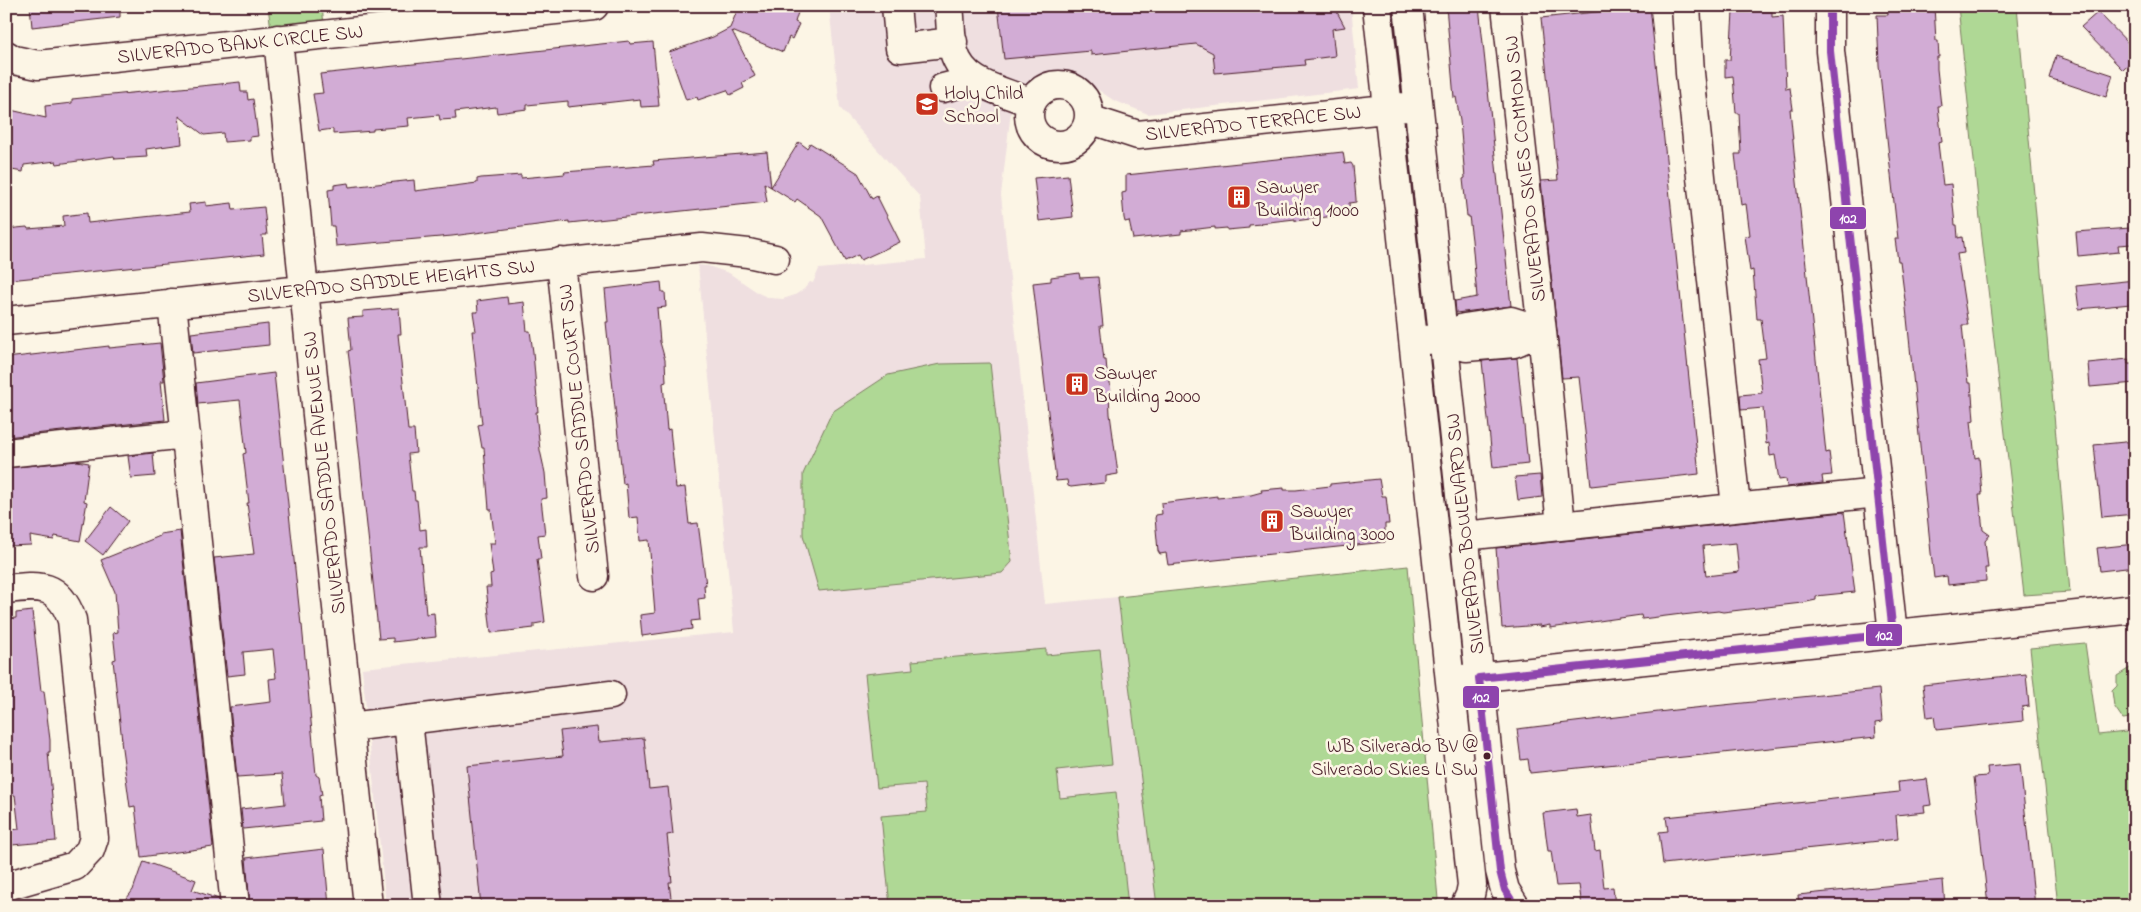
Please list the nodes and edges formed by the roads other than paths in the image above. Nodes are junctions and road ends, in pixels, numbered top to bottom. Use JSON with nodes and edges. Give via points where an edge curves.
{"nodes":[{"id":1,"x":594,"y":6,"type":"edge"},
{"id":2,"x":896,"y":6,"type":"edge"},
{"id":3,"x":949,"y":6,"type":"edge"},
{"id":4,"x":1377,"y":6,"type":"edge"},
{"id":5,"x":1408,"y":6,"type":"edge"},
{"id":6,"x":1506,"y":6,"type":"edge"},
{"id":7,"x":1686,"y":6,"type":"edge"},
{"id":8,"x":1830,"y":6,"type":"edge"},
{"id":9,"x":454,"y":14,"type":"edge"},
{"id":10,"x":278,"y":39,"type":"junction"},
{"id":11,"x":953,"y":42,"type":"junction"},
{"id":12,"x":6,"y":55,"type":"edge"},
{"id":13,"x":974,"y":80,"type":"junction"},
{"id":14,"x":942,"y":88,"type":"dead end"},
{"id":15,"x":1031,"y":103,"type":"junction"},
{"id":16,"x":1418,"y":106,"type":"junction"},
{"id":17,"x":1388,"y":109,"type":"junction"},
{"id":18,"x":1089,"y":119,"type":"junction"},
{"id":19,"x":775,"y":259,"type":"dead end"},
{"id":20,"x":561,"y":262,"type":"junction"},
{"id":21,"x":304,"y":289,"type":"junction"},
{"id":22,"x":172,"y":303,"type":"junction"},
{"id":23,"x":6,"y":321,"type":"edge"},
{"id":24,"x":1542,"y":331,"type":"junction"},
{"id":25,"x":1443,"y":338,"type":"junction"},
{"id":26,"x":1412,"y":342,"type":"junction"},
{"id":27,"x":186,"y":434,"type":"junction"},
{"id":28,"x":6,"y":453,"type":"edge"},
{"id":29,"x":1878,"y":493,"type":"junction"},
{"id":30,"x":1736,"y":508,"type":"junction"},
{"id":31,"x":1561,"y":526,"type":"junction"},
{"id":32,"x":1464,"y":536,"type":"junction"},
{"id":33,"x":594,"y":576,"type":"dead end"},
{"id":34,"x":6,"y":589,"type":"edge"},
{"id":35,"x":2135,"y":609,"type":"edge"},
{"id":36,"x":1893,"y":634,"type":"junction"},
{"id":37,"x":1479,"y":678,"type":"junction"},
{"id":38,"x":1449,"y":681,"type":"junction"},
{"id":39,"x":611,"y":696,"type":"dead end"},
{"id":40,"x":408,"y":721,"type":"junction"},
{"id":41,"x":350,"y":727,"type":"junction"},
{"id":42,"x":6,"y":886,"type":"edge"},
{"id":43,"x":235,"y":906,"type":"edge"},
{"id":44,"x":368,"y":906,"type":"edge"},
{"id":45,"x":428,"y":906,"type":"edge"},
{"id":46,"x":1465,"y":906,"type":"edge"},
{"id":47,"x":1515,"y":906,"type":"edge"}],
"edges":[{"from":1,"to":9,"type":"street","name":"SILVERADO BANK CIRCLE SW"},
{"from":2,"to":11,"type":"street","via":[[900,48]]},
{"from":3,"to":11,"type":"street"},
{"from":4,"to":17,"type":"street","name":"SILVERADO BOULEVARD SW"},
{"from":5,"to":16,"type":"street","name":"SILVERADO BOULEVARD SW"},
{"from":6,"to":24,"type":"street","name":"SILVERADO SKIES COMMON SW"},
{"from":7,"to":30,"type":"street","via":[[1690,73]]},
{"from":8,"to":29,"type":"street","via":[[1830,51]]},
{"from":9,"to":10,"type":"street","name":"SILVERADO BANK CIRCLE SW"},
{"from":10,"to":12,"type":"street","name":"SILVERADO BANK CIRCLE SW","via":[[38,64],[14,60]]},
{"from":10,"to":21,"type":"street","name":"SILVERADO SADDLE AVENUE SW"},
{"from":11,"to":13,"type":"street","via":[[960,66]]},
{"from":13,"to":14,"type":"street"},
{"from":13,"to":15,"type":"street"},
{"from":15,"to":18,"type":"street","via":[[1041,90],[1050,86],[1070,86],[1085,99]]},
{"from":15,"to":18,"type":"street","via":[[1030,126],[1044,141],[1053,145],[1073,142],[1086,128]]},
{"from":16,"to":17,"type":"street","name":"SILVERADO TERRACE SW"},
{"from":16,"to":25,"type":"street","name":"SILVERADO BOULEVARD SW"},
{"from":17,"to":18,"type":"street","name":"SILVERADO TERRACE SW","via":[[1138,135]]},
{"from":17,"to":26,"type":"street","name":"SILVERADO BOULEVARD SW"},
{"from":19,"to":20,"type":"street","name":"SILVERADO SADDLE HEIGHTS SW","via":[[702,248]]},
{"from":20,"to":21,"type":"street","name":"SILVERADO SADDLE HEIGHTS SW"},
{"from":20,"to":33,"type":"street","name":"SILVERADO SADDLE COURT SW"},
{"from":21,"to":22,"type":"street","name":"SILVERADO SADDLE HEIGHTS SW"},
{"from":21,"to":41,"type":"street","name":"SILVERADO SADDLE AVENUE SW"},
{"from":22,"to":23,"type":"street","name":"SILVERADO SADDLE HEIGHTS SW"},
{"from":22,"to":27,"type":"street"},
{"from":24,"to":25,"type":"street","name":"SILVERADO SKIES COMMON SW","via":[[1511,321],[1464,328]]},
{"from":24,"to":31,"type":"street","name":"SILVERADO SKIES COMMON SW"},
{"from":25,"to":26,"type":"street"},
{"from":25,"to":32,"type":"street","name":"SILVERADO BOULEVARD SW"},
{"from":26,"to":38,"type":"street","name":"SILVERADO BOULEVARD SW"},
{"from":27,"to":28,"type":"street"},
{"from":27,"to":43,"type":"street"},
{"from":29,"to":30,"type":"street"},
{"from":29,"to":36,"type":"street"},
{"from":30,"to":31,"type":"street"},
{"from":31,"to":32,"type":"street"},
{"from":32,"to":37,"type":"street","name":"SILVERADO BOULEVARD SW"},
{"from":34,"to":42,"type":"street","via":[[42,586],[62,599],[72,620],[94,838],[90,850],[75,866]]},
{"from":35,"to":36,"type":"street"},
{"from":36,"to":37,"type":"street"},
{"from":37,"to":38,"type":"street"},
{"from":37,"to":47,"type":"street","name":"SILVERADO BOULEVARD SW","via":[[1500,871],[1505,890]]},
{"from":38,"to":46,"type":"street","name":"SILVERADO BOULEVARD SW","via":[[1472,885]]},
{"from":39,"to":40,"type":"street"},
{"from":40,"to":41,"type":"street"},
{"from":40,"to":45,"type":"street"},
{"from":41,"to":44,"type":"street","name":"SILVERADO SADDLE AVENUE SW"}]}
